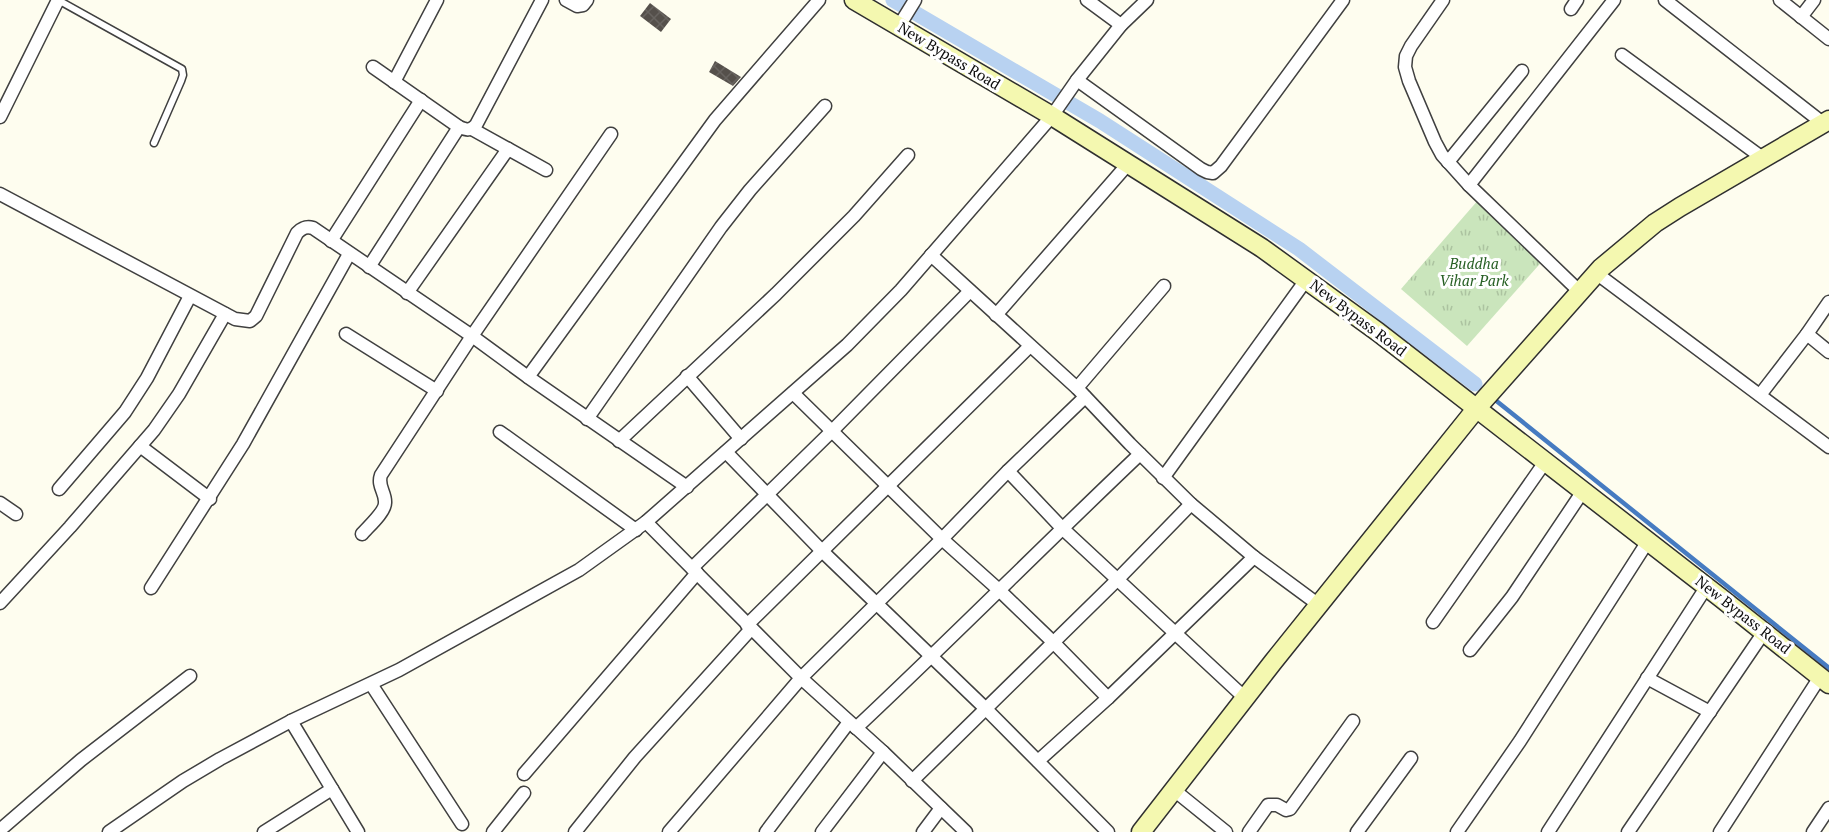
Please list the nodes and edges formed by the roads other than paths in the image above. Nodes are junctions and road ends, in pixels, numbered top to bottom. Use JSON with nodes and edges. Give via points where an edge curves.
{"nodes":[{"id":1,"x":58,"y":0,"type":"edge"},
{"id":2,"x":437,"y":0,"type":"edge"},
{"id":3,"x":542,"y":0,"type":"edge"},
{"id":4,"x":566,"y":0,"type":"edge"},
{"id":5,"x":587,"y":0,"type":"edge"},
{"id":6,"x":819,"y":0,"type":"edge"},
{"id":7,"x":854,"y":0,"type":"edge"},
{"id":8,"x":1087,"y":0,"type":"edge"},
{"id":9,"x":1147,"y":0,"type":"edge"},
{"id":10,"x":1343,"y":0,"type":"edge"},
{"id":11,"x":1443,"y":0,"type":"edge"},
{"id":12,"x":1614,"y":0,"type":"edge"},
{"id":13,"x":1665,"y":0,"type":"edge"},
{"id":14,"x":1780,"y":0,"type":"edge"},
{"id":15,"x":1815,"y":0,"type":"edge"},
{"id":16,"x":913,"y":3,"type":"edge"},
{"id":17,"x":1801,"y":17,"type":"junction"},
{"id":18,"x":901,"y":22,"type":"junction"},
{"id":19,"x":1121,"y":25,"type":"junction"},
{"id":20,"x":1829,"y":39,"type":"edge"},
{"id":21,"x":1622,"y":55,"type":"dead end"},
{"id":22,"x":373,"y":67,"type":"dead end"},
{"id":23,"x":1522,"y":71,"type":"dead end"},
{"id":24,"x":1077,"y":80,"type":"junction"},
{"id":25,"x":394,"y":82,"type":"junction"},
{"id":26,"x":421,"y":100,"type":"junction"},
{"id":27,"x":825,"y":106,"type":"dead end"},
{"id":28,"x":1055,"y":110,"type":"junction"},
{"id":29,"x":0,"y":117,"type":"edge"},
{"id":30,"x":1826,"y":122,"type":"edge"},
{"id":31,"x":466,"y":128,"type":"junction"},
{"id":32,"x":611,"y":134,"type":"dead end"},
{"id":33,"x":154,"y":143,"type":"dead end"},
{"id":34,"x":508,"y":149,"type":"junction"},
{"id":35,"x":908,"y":155,"type":"dead end"},
{"id":36,"x":1764,"y":159,"type":"junction"},
{"id":37,"x":1448,"y":162,"type":"junction"},
{"id":38,"x":1128,"y":164,"type":"junction"},
{"id":39,"x":546,"y":170,"type":"dead end"},
{"id":40,"x":1469,"y":185,"type":"junction"},
{"id":41,"x":0,"y":194,"type":"edge"},
{"id":42,"x":331,"y":241,"type":"junction"},
{"id":43,"x":349,"y":254,"type":"junction"},
{"id":44,"x":931,"y":255,"type":"junction"},
{"id":45,"x":369,"y":267,"type":"junction"},
{"id":46,"x":1596,"y":273,"type":"junction"},
{"id":47,"x":1306,"y":280,"type":"junction"},
{"id":48,"x":1164,"y":286,"type":"dead end"},
{"id":49,"x":970,"y":291,"type":"junction"},
{"id":50,"x":1579,"y":291,"type":"junction"},
{"id":51,"x":407,"y":293,"type":"junction"},
{"id":52,"x":190,"y":296,"type":"junction"},
{"id":53,"x":1829,"y":302,"type":"edge"},
{"id":54,"x":225,"y":314,"type":"junction"},
{"id":55,"x":996,"y":315,"type":"junction"},
{"id":56,"x":346,"y":334,"type":"dead end"},
{"id":57,"x":1807,"y":334,"type":"junction"},
{"id":58,"x":472,"y":336,"type":"junction"},
{"id":59,"x":1030,"y":346,"type":"junction"},
{"id":60,"x":1829,"y":352,"type":"edge"},
{"id":61,"x":687,"y":376,"type":"junction"},
{"id":62,"x":528,"y":377,"type":"junction"},
{"id":63,"x":437,"y":391,"type":"junction"},
{"id":64,"x":1081,"y":392,"type":"junction"},
{"id":65,"x":793,"y":393,"type":"junction"},
{"id":66,"x":1760,"y":394,"type":"junction"},
{"id":67,"x":1476,"y":409,"type":"junction"},
{"id":68,"x":587,"y":419,"type":"junction"},
{"id":69,"x":832,"y":431,"type":"junction"},
{"id":70,"x":500,"y":432,"type":"dead end"},
{"id":71,"x":741,"y":439,"type":"junction"},
{"id":72,"x":619,"y":441,"type":"junction"},
{"id":73,"x":140,"y":446,"type":"junction"},
{"id":74,"x":1829,"y":447,"type":"edge"},
{"id":75,"x":726,"y":452,"type":"junction"},
{"id":76,"x":1140,"y":454,"type":"junction"},
{"id":77,"x":1545,"y":462,"type":"junction"},
{"id":78,"x":1008,"y":471,"type":"junction"},
{"id":79,"x":1163,"y":478,"type":"junction"},
{"id":80,"x":888,"y":486,"type":"junction"},
{"id":81,"x":687,"y":487,"type":"junction"},
{"id":82,"x":59,"y":489,"type":"dead end"},
{"id":83,"x":1583,"y":491,"type":"junction"},
{"id":84,"x":768,"y":494,"type":"junction"},
{"id":85,"x":210,"y":499,"type":"junction"},
{"id":86,"x":0,"y":503,"type":"edge"},
{"id":87,"x":1191,"y":504,"type":"junction"},
{"id":88,"x":16,"y":514,"type":"dead end"},
{"id":89,"x":641,"y":526,"type":"junction"},
{"id":90,"x":1062,"y":528,"type":"junction"},
{"id":91,"x":362,"y":534,"type":"dead end"},
{"id":92,"x":942,"y":539,"type":"junction"},
{"id":93,"x":1648,"y":541,"type":"junction"},
{"id":94,"x":822,"y":551,"type":"junction"},
{"id":95,"x":1254,"y":557,"type":"junction"},
{"id":96,"x":694,"y":571,"type":"junction"},
{"id":97,"x":1118,"y":580,"type":"junction"},
{"id":98,"x":1707,"y":586,"type":"junction"},
{"id":99,"x":151,"y":588,"type":"dead end"},
{"id":100,"x":999,"y":590,"type":"junction"},
{"id":101,"x":0,"y":603,"type":"edge"},
{"id":102,"x":877,"y":604,"type":"junction"},
{"id":103,"x":1319,"y":605,"type":"junction"},
{"id":104,"x":1433,"y":622,"type":"dead end"},
{"id":105,"x":749,"y":627,"type":"junction"},
{"id":106,"x":1764,"y":632,"type":"junction"},
{"id":107,"x":1174,"y":633,"type":"junction"},
{"id":108,"x":1054,"y":643,"type":"junction"},
{"id":109,"x":1470,"y":650,"type":"dead end"},
{"id":110,"x":932,"y":657,"type":"junction"},
{"id":111,"x":190,"y":676,"type":"dead end"},
{"id":112,"x":801,"y":678,"type":"junction"},
{"id":113,"x":1647,"y":678,"type":"junction"},
{"id":114,"x":1824,"y":680,"type":"edge"},
{"id":115,"x":371,"y":684,"type":"junction"},
{"id":116,"x":1108,"y":698,"type":"junction"},
{"id":117,"x":1245,"y":698,"type":"junction"},
{"id":118,"x":986,"y":709,"type":"junction"},
{"id":119,"x":1710,"y":712,"type":"junction"},
{"id":120,"x":291,"y":721,"type":"junction"},
{"id":121,"x":1353,"y":721,"type":"dead end"},
{"id":122,"x":852,"y":725,"type":"junction"},
{"id":123,"x":883,"y":752,"type":"junction"},
{"id":124,"x":1411,"y":758,"type":"dead end"},
{"id":125,"x":1038,"y":761,"type":"junction"},
{"id":126,"x":524,"y":774,"type":"dead end"},
{"id":127,"x":912,"y":781,"type":"junction"},
{"id":128,"x":332,"y":789,"type":"junction"},
{"id":129,"x":1174,"y":790,"type":"junction"},
{"id":130,"x":524,"y":793,"type":"dead end"},
{"id":131,"x":941,"y":808,"type":"junction"},
{"id":132,"x":1829,"y":808,"type":"edge"},
{"id":133,"x":462,"y":824,"type":"dead end"},
{"id":134,"x":0,"y":830,"type":"edge"},
{"id":135,"x":110,"y":832,"type":"edge"},
{"id":136,"x":264,"y":832,"type":"edge"},
{"id":137,"x":358,"y":832,"type":"edge"},
{"id":138,"x":493,"y":832,"type":"edge"},
{"id":139,"x":574,"y":832,"type":"edge"},
{"id":140,"x":669,"y":832,"type":"edge"},
{"id":141,"x":766,"y":832,"type":"edge"},
{"id":142,"x":822,"y":832,"type":"edge"},
{"id":143,"x":923,"y":832,"type":"edge"},
{"id":144,"x":966,"y":832,"type":"edge"},
{"id":145,"x":1108,"y":832,"type":"edge"},
{"id":146,"x":1141,"y":832,"type":"edge"},
{"id":147,"x":1226,"y":832,"type":"edge"},
{"id":148,"x":1249,"y":832,"type":"edge"},
{"id":149,"x":1357,"y":832,"type":"edge"},
{"id":150,"x":1457,"y":832,"type":"edge"},
{"id":151,"x":1548,"y":832,"type":"edge"},
{"id":152,"x":1628,"y":832,"type":"edge"},
{"id":153,"x":1720,"y":832,"type":"edge"},
{"id":154,"x":1813,"y":832,"type":"edge"}],
"edges":[{"from":1,"to":29,"type":"street"},
{"from":1,"to":33,"type":"lane","via":[[182,69],[181,81]]},
{"from":2,"to":25,"type":"street"},
{"from":3,"to":31,"type":"street","via":[[476,125]]},
{"from":4,"to":5,"type":"street","via":[[577,6]]},
{"from":6,"to":62,"type":"street","via":[[715,120]]},
{"from":7,"to":18,"type":"main road","name":"New Bypass Road"},
{"from":8,"to":19,"type":"street"},
{"from":9,"to":19,"type":"street"},
{"from":10,"to":24,"type":"street","via":[[1213,173],[1201,169]]},
{"from":11,"to":37,"type":"street","via":[[1411,46],[1405,67]]},
{"from":12,"to":40,"type":"street"},
{"from":13,"to":30,"type":"street"},
{"from":14,"to":17,"type":"street"},
{"from":15,"to":17,"type":"street"},
{"from":16,"to":18,"type":"street"},
{"from":17,"to":20,"type":"street"},
{"from":18,"to":28,"type":"main road","name":"New Bypass Road"},
{"from":19,"to":24,"type":"street"},
{"from":21,"to":36,"type":"street"},
{"from":22,"to":25,"type":"street"},
{"from":23,"to":37,"type":"street"},
{"from":24,"to":28,"type":"street"},
{"from":25,"to":26,"type":"street"},
{"from":26,"to":31,"type":"street"},
{"from":26,"to":42,"type":"street"},
{"from":27,"to":68,"type":"street","via":[[721,227]]},
{"from":28,"to":38,"type":"main road","name":"New Bypass Road"},
{"from":28,"to":44,"type":"street"},
{"from":30,"to":36,"type":"main road"},
{"from":31,"to":34,"type":"street"},
{"from":31,"to":45,"type":"street"},
{"from":32,"to":58,"type":"street"},
{"from":34,"to":39,"type":"street"},
{"from":34,"to":51,"type":"street"},
{"from":35,"to":61,"type":"street","via":[[777,294]]},
{"from":36,"to":46,"type":"main road","via":[[1680,207],[1628,244]]},
{"from":37,"to":40,"type":"street"},
{"from":38,"to":47,"type":"main road","name":"New Bypass Road"},
{"from":38,"to":55,"type":"street"},
{"from":40,"to":50,"type":"street"},
{"from":41,"to":52,"type":"street"},
{"from":42,"to":43,"type":"street"},
{"from":42,"to":54,"type":"street","via":[[313,228],[301,228],[256,316],[242,321]]},
{"from":43,"to":45,"type":"street"},
{"from":43,"to":85,"type":"street"},
{"from":44,"to":49,"type":"street"},
{"from":44,"to":65,"type":"street","via":[[847,345]]},
{"from":45,"to":51,"type":"street"},
{"from":46,"to":50,"type":"main road"},
{"from":46,"to":66,"type":"street"},
{"from":47,"to":67,"type":"main road","name":"New Bypass Road"},
{"from":47,"to":79,"type":"street"},
{"from":48,"to":64,"type":"street"},
{"from":49,"to":55,"type":"street"},
{"from":49,"to":69,"type":"street"},
{"from":50,"to":67,"type":"main road"},
{"from":51,"to":58,"type":"street"},
{"from":52,"to":54,"type":"street"},
{"from":52,"to":82,"type":"street","via":[[136,396]]},
{"from":53,"to":57,"type":"street"},
{"from":54,"to":73,"type":"street","via":[[179,394]]},
{"from":55,"to":59,"type":"street"},
{"from":56,"to":63,"type":"street"},
{"from":57,"to":60,"type":"street"},
{"from":57,"to":66,"type":"street"},
{"from":58,"to":62,"type":"street"},
{"from":58,"to":63,"type":"street"},
{"from":59,"to":64,"type":"street"},
{"from":59,"to":80,"type":"street"},
{"from":61,"to":71,"type":"street"},
{"from":61,"to":72,"type":"street"},
{"from":62,"to":68,"type":"street"},
{"from":63,"to":91,"type":"street","via":[[381,475],[384,509]]},
{"from":64,"to":76,"type":"street"},
{"from":64,"to":78,"type":"street"},
{"from":65,"to":69,"type":"street"},
{"from":65,"to":71,"type":"street"},
{"from":66,"to":74,"type":"street"},
{"from":67,"to":77,"type":"main road","name":"New Bypass Road"},
{"from":67,"to":103,"type":"main road"},
{"from":68,"to":72,"type":"street"},
{"from":69,"to":80,"type":"street"},
{"from":69,"to":84,"type":"street"},
{"from":70,"to":89,"type":"street"},
{"from":71,"to":75,"type":"street"},
{"from":72,"to":81,"type":"street"},
{"from":73,"to":85,"type":"street"},
{"from":73,"to":101,"type":"street"},
{"from":75,"to":81,"type":"street"},
{"from":75,"to":84,"type":"street"},
{"from":76,"to":79,"type":"street"},
{"from":76,"to":90,"type":"street"},
{"from":77,"to":83,"type":"main road","name":"New Bypass Road"},
{"from":77,"to":104,"type":"street"},
{"from":78,"to":90,"type":"street"},
{"from":78,"to":92,"type":"street"},
{"from":79,"to":87,"type":"street"},
{"from":80,"to":92,"type":"street"},
{"from":80,"to":94,"type":"street"},
{"from":81,"to":89,"type":"street"},
{"from":83,"to":93,"type":"main road","name":"New Bypass Road"},
{"from":83,"to":109,"type":"street","via":[[1512,597]]},
{"from":84,"to":94,"type":"street"},
{"from":84,"to":96,"type":"street"},
{"from":85,"to":99,"type":"street"},
{"from":86,"to":88,"type":"street"},
{"from":87,"to":95,"type":"street"},
{"from":87,"to":97,"type":"street"},
{"from":89,"to":96,"type":"street"},
{"from":89,"to":115,"type":"street","via":[[579,570]]},
{"from":90,"to":97,"type":"street"},
{"from":90,"to":100,"type":"street"},
{"from":92,"to":100,"type":"street"},
{"from":92,"to":102,"type":"street"},
{"from":93,"to":98,"type":"main road","name":"New Bypass Road"},
{"from":93,"to":150,"type":"street"},
{"from":94,"to":102,"type":"street"},
{"from":94,"to":105,"type":"street"},
{"from":95,"to":103,"type":"street"},
{"from":95,"to":107,"type":"street"},
{"from":96,"to":105,"type":"street"},
{"from":96,"to":126,"type":"street"},
{"from":97,"to":107,"type":"street"},
{"from":97,"to":108,"type":"street"},
{"from":98,"to":106,"type":"main road","name":"New Bypass Road"},
{"from":98,"to":113,"type":"street"},
{"from":100,"to":108,"type":"street"},
{"from":100,"to":110,"type":"street"},
{"from":102,"to":110,"type":"street"},
{"from":102,"to":112,"type":"street"},
{"from":103,"to":117,"type":"main road"},
{"from":105,"to":112,"type":"street"},
{"from":105,"to":139,"type":"street"},
{"from":106,"to":114,"type":"main road","name":"New Bypass Road"},
{"from":106,"to":119,"type":"street"},
{"from":107,"to":116,"type":"street"},
{"from":107,"to":117,"type":"street"},
{"from":108,"to":116,"type":"street"},
{"from":108,"to":118,"type":"street"},
{"from":110,"to":118,"type":"street"},
{"from":110,"to":122,"type":"street"},
{"from":111,"to":134,"type":"street","via":[[81,760]]},
{"from":112,"to":122,"type":"street"},
{"from":112,"to":140,"type":"street"},
{"from":113,"to":119,"type":"street"},
{"from":113,"to":151,"type":"street"},
{"from":114,"to":153,"type":"street"},
{"from":115,"to":120,"type":"street"},
{"from":115,"to":133,"type":"street"},
{"from":116,"to":125,"type":"street"},
{"from":117,"to":129,"type":"main road"},
{"from":118,"to":125,"type":"street"},
{"from":118,"to":127,"type":"street"},
{"from":119,"to":152,"type":"street"},
{"from":120,"to":128,"type":"street"},
{"from":120,"to":135,"type":"street","via":[[201,770]]},
{"from":121,"to":148,"type":"street","via":[[1290,809],[1268,805]]},
{"from":122,"to":123,"type":"street"},
{"from":122,"to":141,"type":"street"},
{"from":123,"to":127,"type":"street"},
{"from":123,"to":142,"type":"street"},
{"from":124,"to":149,"type":"street"},
{"from":125,"to":145,"type":"street"},
{"from":127,"to":131,"type":"street"},
{"from":128,"to":136,"type":"street"},
{"from":128,"to":137,"type":"street"},
{"from":129,"to":146,"type":"main road"},
{"from":129,"to":147,"type":"street"},
{"from":130,"to":138,"type":"street"},
{"from":131,"to":143,"type":"street"},
{"from":131,"to":144,"type":"street"},
{"from":132,"to":154,"type":"street"}]}
